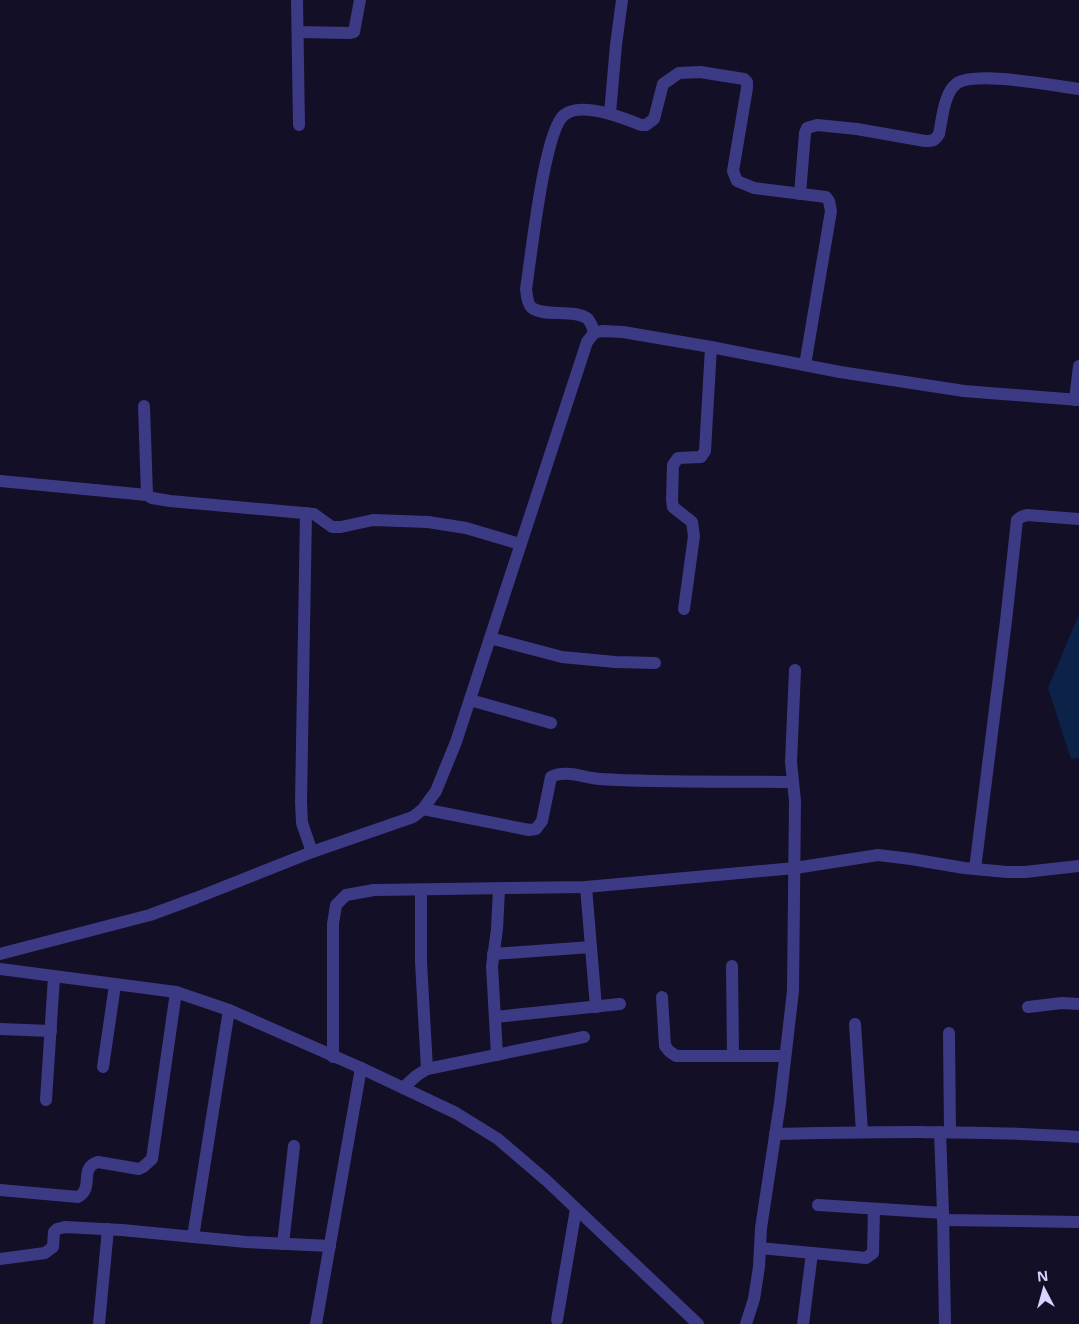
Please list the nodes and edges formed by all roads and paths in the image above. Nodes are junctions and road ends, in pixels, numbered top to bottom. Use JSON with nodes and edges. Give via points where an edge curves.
{"nodes":[{"id":1,"x":297,"y":0,"type":"edge"},
{"id":2,"x":360,"y":0,"type":"edge"},
{"id":3,"x":622,"y":0,"type":"edge"},
{"id":4,"x":298,"y":32,"type":"junction"},
{"id":5,"x":1079,"y":89,"type":"edge"},
{"id":6,"x":610,"y":113,"type":"junction"},
{"id":7,"x":299,"y":124,"type":"dead end"},
{"id":8,"x":800,"y":194,"type":"junction"},
{"id":9,"x":594,"y":333,"type":"junction"},
{"id":10,"x":711,"y":347,"type":"junction"},
{"id":11,"x":805,"y":365,"type":"junction"},
{"id":12,"x":1079,"y":366,"type":"edge"},
{"id":13,"x":1077,"y":400,"type":"edge"},
{"id":14,"x":144,"y":406,"type":"dead end"},
{"id":15,"x":0,"y":481,"type":"edge"},
{"id":16,"x":147,"y":495,"type":"junction"},
{"id":17,"x":306,"y":513,"type":"junction"},
{"id":18,"x":1079,"y":519,"type":"edge"},
{"id":19,"x":520,"y":544,"type":"junction"},
{"id":20,"x":684,"y":609,"type":"dead end"},
{"id":21,"x":490,"y":638,"type":"junction"},
{"id":22,"x":655,"y":663,"type":"dead end"},
{"id":23,"x":795,"y":670,"type":"dead end"},
{"id":24,"x":470,"y":700,"type":"junction"},
{"id":25,"x":551,"y":723,"type":"dead end"},
{"id":26,"x":793,"y":782,"type":"junction"},
{"id":27,"x":423,"y":809,"type":"junction"},
{"id":28,"x":312,"y":852,"type":"junction"},
{"id":29,"x":1079,"y":866,"type":"edge"},
{"id":30,"x":795,"y":868,"type":"junction"},
{"id":31,"x":974,"y":869,"type":"junction"},
{"id":32,"x":586,"y":887,"type":"junction"},
{"id":33,"x":499,"y":889,"type":"junction"},
{"id":34,"x":421,"y":890,"type":"junction"},
{"id":35,"x":591,"y":947,"type":"junction"},
{"id":36,"x":0,"y":954,"type":"edge"},
{"id":37,"x":493,"y":954,"type":"junction"},
{"id":38,"x":732,"y":966,"type":"dead end"},
{"id":39,"x":0,"y":969,"type":"edge"},
{"id":40,"x":54,"y":976,"type":"junction"},
{"id":41,"x":115,"y":985,"type":"junction"},
{"id":42,"x":176,"y":992,"type":"junction"},
{"id":43,"x":662,"y":997,"type":"dead end"},
{"id":44,"x":620,"y":1004,"type":"dead end"},
{"id":45,"x":1079,"y":1004,"type":"edge"},
{"id":46,"x":596,"y":1007,"type":"junction"},
{"id":47,"x":1028,"y":1007,"type":"dead end"},
{"id":48,"x":229,"y":1010,"type":"junction"},
{"id":49,"x":495,"y":1017,"type":"junction"},
{"id":50,"x":856,"y":1024,"type":"dead end"},
{"id":51,"x":0,"y":1029,"type":"edge"},
{"id":52,"x":51,"y":1031,"type":"junction"},
{"id":53,"x":949,"y":1033,"type":"dead end"},
{"id":54,"x":584,"y":1037,"type":"dead end"},
{"id":55,"x":497,"y":1055,"type":"junction"},
{"id":56,"x":733,"y":1056,"type":"junction"},
{"id":57,"x":786,"y":1056,"type":"junction"},
{"id":58,"x":333,"y":1057,"type":"junction"},
{"id":59,"x":104,"y":1067,"type":"dead end"},
{"id":60,"x":361,"y":1068,"type":"junction"},
{"id":61,"x":427,"y":1069,"type":"junction"},
{"id":62,"x":403,"y":1088,"type":"junction"},
{"id":63,"x":46,"y":1100,"type":"dead end"},
{"id":64,"x":862,"y":1132,"type":"junction"},
{"id":65,"x":945,"y":1132,"type":"junction"},
{"id":66,"x":775,"y":1134,"type":"junction"},
{"id":67,"x":1079,"y":1137,"type":"edge"},
{"id":68,"x":294,"y":1146,"type":"dead end"},
{"id":69,"x":0,"y":1190,"type":"edge"},
{"id":70,"x":818,"y":1205,"type":"dead end"},
{"id":71,"x":576,"y":1209,"type":"junction"},
{"id":72,"x":874,"y":1209,"type":"junction"},
{"id":73,"x":943,"y":1217,"type":"junction"},
{"id":74,"x":1079,"y":1222,"type":"edge"},
{"id":75,"x":108,"y":1229,"type":"junction"},
{"id":76,"x":193,"y":1237,"type":"junction"},
{"id":77,"x":283,"y":1244,"type":"junction"},
{"id":78,"x":330,"y":1246,"type":"junction"},
{"id":79,"x":760,"y":1248,"type":"junction"},
{"id":80,"x":812,"y":1253,"type":"junction"},
{"id":81,"x":0,"y":1259,"type":"edge"},
{"id":82,"x":557,"y":1320,"type":"dead end"},
{"id":83,"x":99,"y":1324,"type":"edge"},
{"id":84,"x":316,"y":1324,"type":"edge"},
{"id":85,"x":698,"y":1324,"type":"edge"},
{"id":86,"x":746,"y":1324,"type":"edge"},
{"id":87,"x":802,"y":1324,"type":"edge"},
{"id":88,"x":945,"y":1324,"type":"edge"}],
"edges":[{"from":1,"to":4,"type":"street"},
{"from":2,"to":4,"type":"street","via":[[354,32]]},
{"from":3,"to":6,"type":"street"},
{"from":4,"to":7,"type":"street"},
{"from":5,"to":8,"type":"street","via":[[986,78],[956,83],[947,96],[939,134],[932,141],[857,129],[818,125],[807,128]]},
{"from":6,"to":8,"type":"street","via":[[646,125],[654,119],[663,84],[679,74],[700,72],[744,79],[747,88],[733,171],[738,181],[754,188]]},
{"from":6,"to":9,"type":"street","via":[[580,110],[565,114],[558,122],[545,164],[526,289],[531,307],[540,311],[577,314],[586,318]]},
{"from":8,"to":11,"type":"street","via":[[826,197],[831,211]]},
{"from":9,"to":10,"type":"street","via":[[623,332]]},
{"from":9,"to":19,"type":"street","via":[[587,342]]},
{"from":10,"to":11,"type":"street"},
{"from":10,"to":20,"type":"street","via":[[705,451],[701,457],[678,458],[673,465],[673,507],[692,522],[694,536]]},
{"from":11,"to":13,"type":"street","via":[[964,391]]},
{"from":12,"to":13,"type":"street"},
{"from":14,"to":16,"type":"street"},
{"from":15,"to":16,"type":"street"},
{"from":16,"to":17,"type":"street","via":[[170,501]]},
{"from":17,"to":19,"type":"street","via":[[314,514],[332,527],[373,520],[428,522],[466,528]]},
{"from":17,"to":28,"type":"street","via":[[301,802],[302,823]]},
{"from":18,"to":31,"type":"street","via":[[1027,515],[1017,520]]},
{"from":19,"to":21,"type":"street"},
{"from":21,"to":22,"type":"street","via":[[562,657]]},
{"from":21,"to":24,"type":"street"},
{"from":23,"to":26,"type":"street"},
{"from":24,"to":25,"type":"street"},
{"from":24,"to":27,"type":"street","via":[[436,791]]},
{"from":26,"to":27,"type":"street","via":[[598,779],[556,774],[551,776],[542,822],[536,829],[529,830]]},
{"from":26,"to":30,"type":"street"},
{"from":27,"to":28,"type":"street","via":[[413,816]]},
{"from":28,"to":36,"type":"street","via":[[150,915]]},
{"from":29,"to":31,"type":"street","via":[[1025,872]]},
{"from":30,"to":31,"type":"street","via":[[878,855]]},
{"from":30,"to":32,"type":"street"},
{"from":30,"to":57,"type":"street","via":[[793,991]]},
{"from":32,"to":33,"type":"street"},
{"from":32,"to":35,"type":"street"},
{"from":33,"to":34,"type":"street"},
{"from":33,"to":37,"type":"street"},
{"from":34,"to":58,"type":"street","via":[[374,890],[346,895],[336,905],[333,924]]},
{"from":34,"to":61,"type":"street"},
{"from":35,"to":37,"type":"street"},
{"from":35,"to":46,"type":"street"},
{"from":37,"to":49,"type":"street"},
{"from":38,"to":56,"type":"street"},
{"from":39,"to":40,"type":"street"},
{"from":40,"to":41,"type":"street"},
{"from":40,"to":52,"type":"street"},
{"from":41,"to":42,"type":"street"},
{"from":41,"to":59,"type":"street"},
{"from":42,"to":48,"type":"street"},
{"from":42,"to":69,"type":"street","via":[[152,1159],[139,1169],[94,1163],[87,1172],[86,1190],[78,1197]]},
{"from":43,"to":56,"type":"street","via":[[665,1046],[669,1051],[676,1056]]},
{"from":44,"to":46,"type":"street"},
{"from":45,"to":47,"type":"street"},
{"from":46,"to":49,"type":"street"},
{"from":48,"to":58,"type":"street"},
{"from":48,"to":76,"type":"street"},
{"from":49,"to":55,"type":"street"},
{"from":50,"to":64,"type":"street"},
{"from":51,"to":52,"type":"street"},
{"from":52,"to":63,"type":"street"},
{"from":53,"to":65,"type":"street"},
{"from":54,"to":55,"type":"street"},
{"from":55,"to":61,"type":"street"},
{"from":56,"to":57,"type":"street"},
{"from":57,"to":66,"type":"street"},
{"from":58,"to":60,"type":"street"},
{"from":60,"to":62,"type":"street"},
{"from":60,"to":78,"type":"street"},
{"from":61,"to":62,"type":"street"},
{"from":62,"to":71,"type":"street","via":[[456,1113],[498,1139]]},
{"from":64,"to":65,"type":"street"},
{"from":64,"to":66,"type":"street"},
{"from":65,"to":67,"type":"street"},
{"from":65,"to":73,"type":"street"},
{"from":66,"to":79,"type":"street"},
{"from":68,"to":77,"type":"street"},
{"from":70,"to":72,"type":"street"},
{"from":71,"to":82,"type":"street"},
{"from":71,"to":85,"type":"street"},
{"from":72,"to":73,"type":"street"},
{"from":72,"to":80,"type":"street","via":[[871,1256]]},
{"from":73,"to":74,"type":"street"},
{"from":73,"to":88,"type":"street"},
{"from":75,"to":76,"type":"street"},
{"from":75,"to":81,"type":"street","via":[[64,1227],[54,1232],[53,1247],[45,1253]]},
{"from":75,"to":83,"type":"street"},
{"from":76,"to":77,"type":"street"},
{"from":77,"to":78,"type":"street"},
{"from":78,"to":84,"type":"street"},
{"from":79,"to":80,"type":"street"},
{"from":79,"to":86,"type":"street","via":[[754,1299]]},
{"from":80,"to":87,"type":"street"}]}
